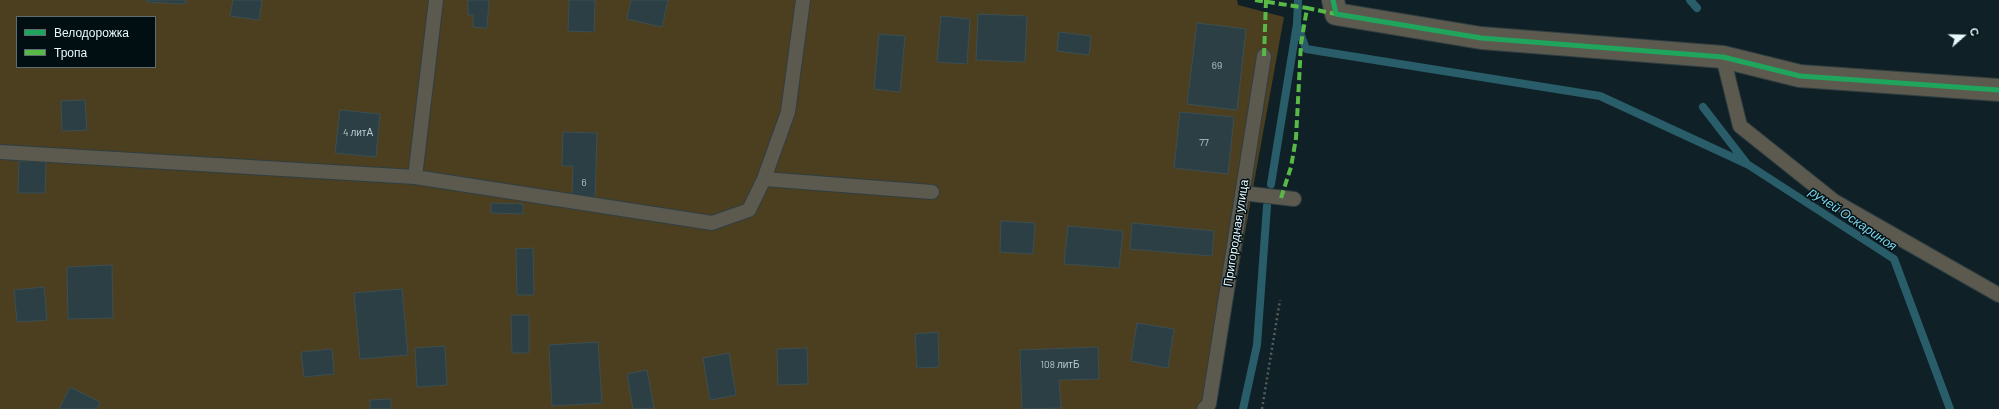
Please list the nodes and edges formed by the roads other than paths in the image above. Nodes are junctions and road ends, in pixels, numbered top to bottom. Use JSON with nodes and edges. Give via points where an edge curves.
{"nodes":[{"id":1,"x":436,"y":0,"type":"edge"},
{"id":2,"x":803,"y":0,"type":"edge"},
{"id":3,"x":1333,"y":0,"type":"edge"},
{"id":4,"x":1264,"y":56,"type":"dead end"},
{"id":5,"x":1723,"y":57,"type":"junction"},
{"id":6,"x":1999,"y":90,"type":"edge"},
{"id":7,"x":0,"y":152,"type":"edge"},
{"id":8,"x":416,"y":176,"type":"junction"},
{"id":9,"x":764,"y":179,"type":"junction"},
{"id":10,"x":932,"y":192,"type":"dead end"},
{"id":11,"x":1242,"y":193,"type":"junction"},
{"id":12,"x":1294,"y":199,"type":"dead end"},
{"id":13,"x":1999,"y":295,"type":"edge"},
{"id":14,"x":1204,"y":409,"type":"edge"}],
"edges":[{"from":1,"to":8,"type":"lane"},
{"from":2,"to":9,"type":"lane","via":[[788,112]]},
{"from":3,"to":5,"type":"street","via":[[1336,14],[1481,38]]},
{"from":4,"to":11,"type":"lane","name":"Пригородная улица"},
{"from":5,"to":6,"type":"street","via":[[1800,76]]},
{"from":5,"to":13,"type":"lane","via":[[1740,126],[1834,201]]},
{"from":7,"to":8,"type":"lane"},
{"from":8,"to":9,"type":"lane","via":[[712,223],[749,210]]},
{"from":9,"to":10,"type":"lane"},
{"from":11,"to":12,"type":"lane"},
{"from":11,"to":14,"type":"lane","name":"Пригородная улица","via":[[1209,404]]}]}
